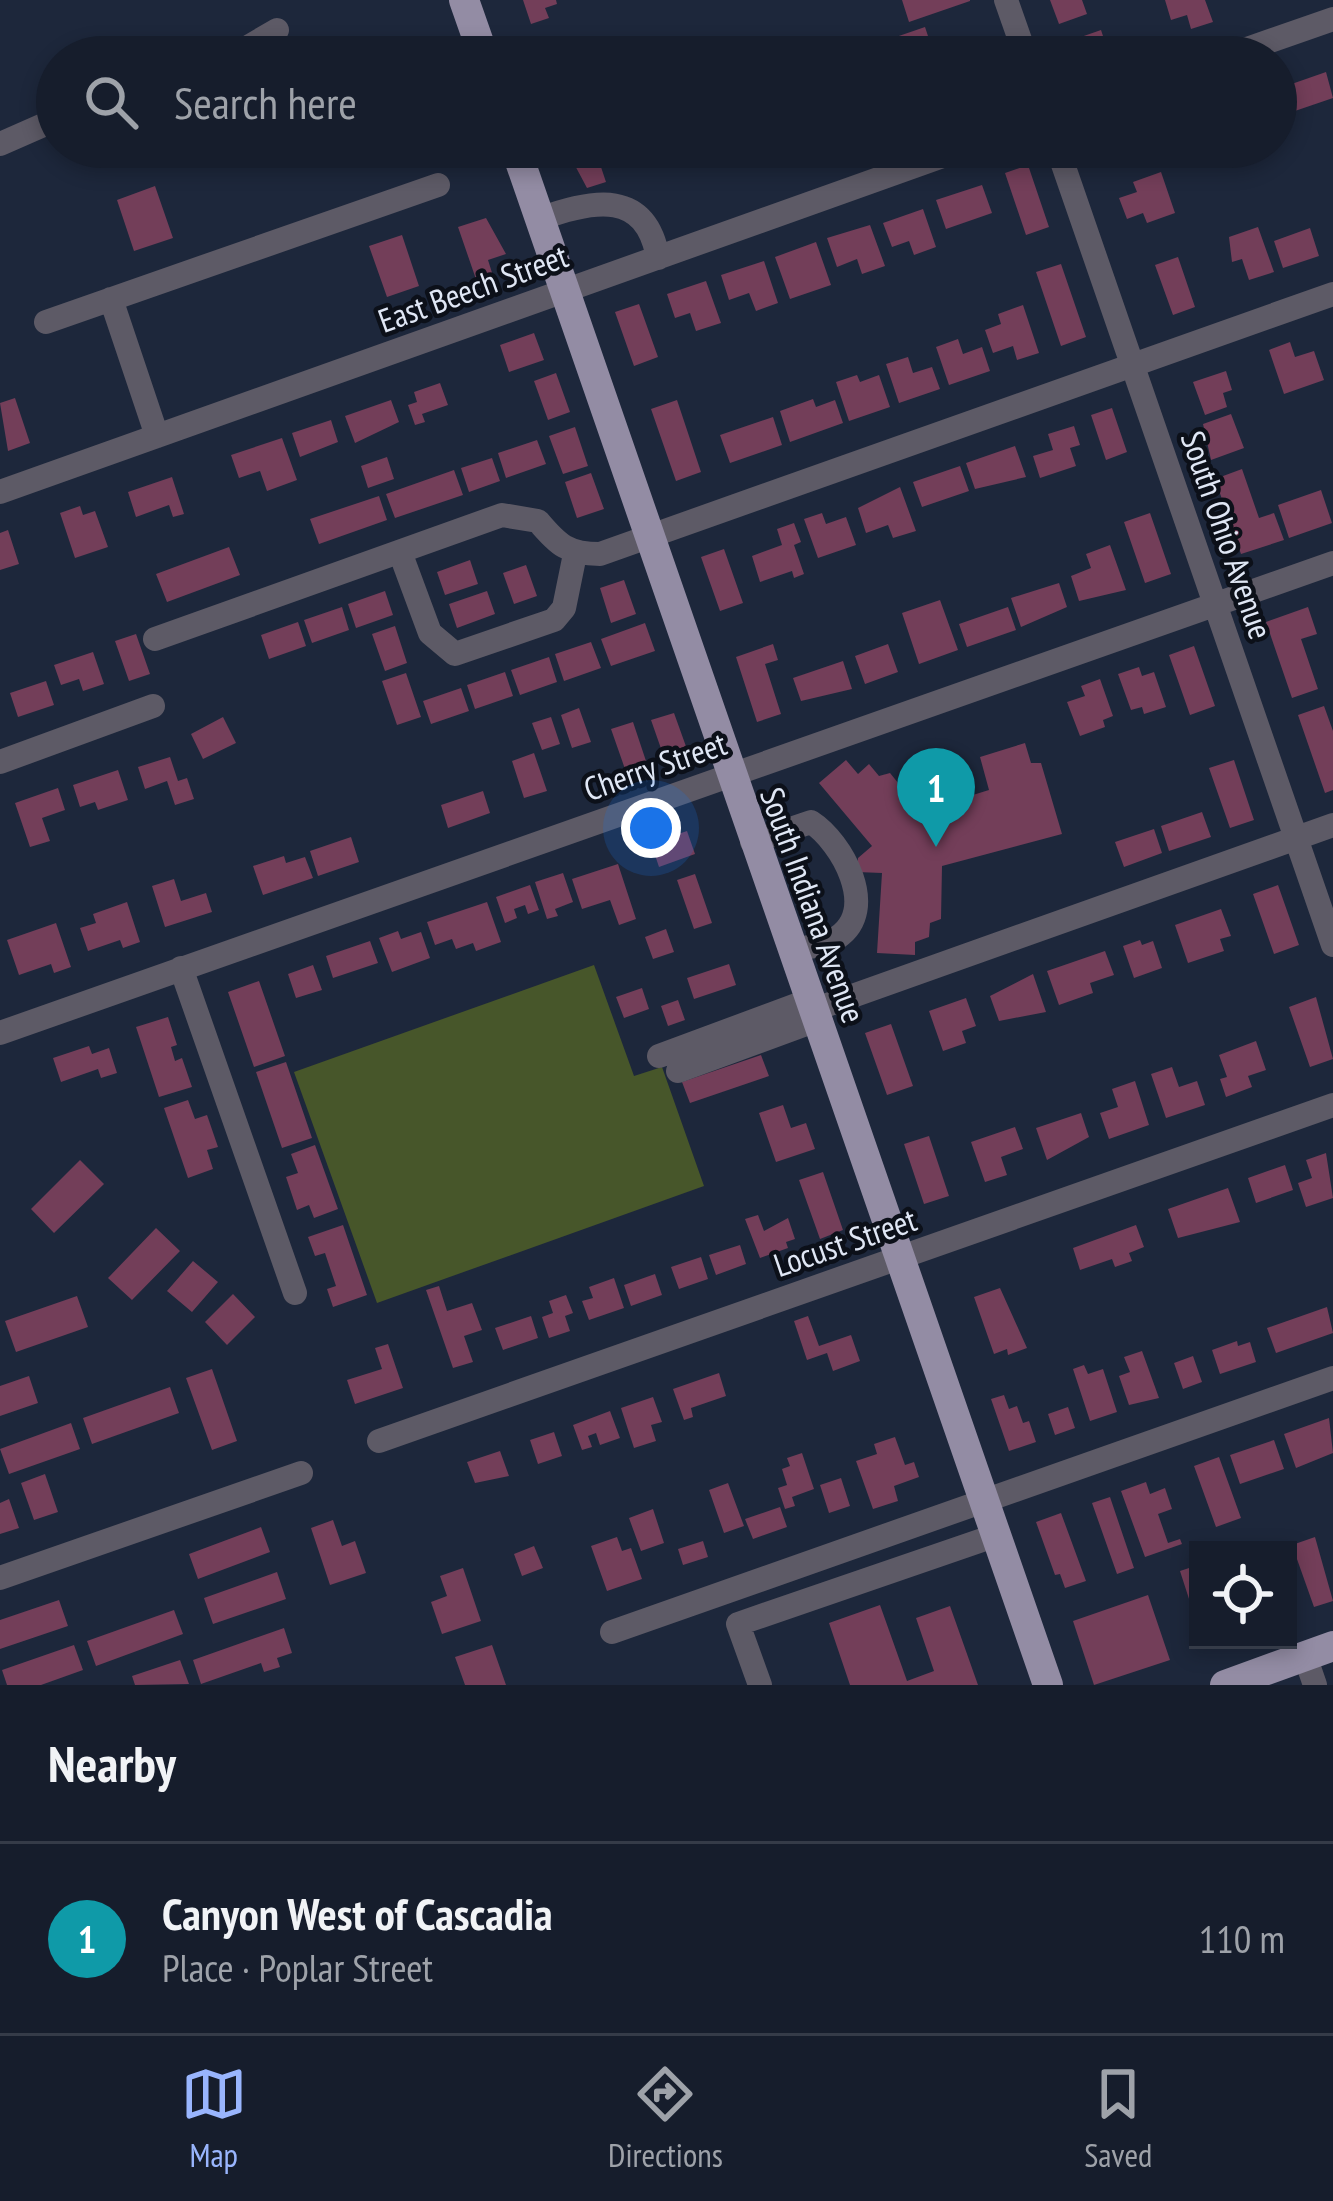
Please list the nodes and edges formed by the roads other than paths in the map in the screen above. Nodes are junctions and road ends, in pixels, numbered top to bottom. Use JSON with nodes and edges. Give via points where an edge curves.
{"nodes":[{"id":1,"x":464,"y":0,"type":"edge"},
{"id":2,"x":1006,"y":0,"type":"edge"},
{"id":3,"x":1333,"y":19,"type":"edge"},
{"id":4,"x":277,"y":30,"type":"dead end"},
{"id":5,"x":267,"y":36,"type":"edge"},
{"id":6,"x":477,"y":36,"type":"edge"},
{"id":7,"x":1019,"y":36,"type":"edge"},
{"id":8,"x":1284,"y":36,"type":"edge"},
{"id":9,"x":36,"y":128,"type":"edge"},
{"id":10,"x":0,"y":144,"type":"edge"},
{"id":11,"x":522,"y":168,"type":"edge"},
{"id":12,"x":909,"y":168,"type":"edge"},
{"id":13,"x":1064,"y":168,"type":"edge"},
{"id":14,"x":438,"y":185,"type":"dead end"},
{"id":15,"x":540,"y":219,"type":"junction"},
{"id":16,"x":658,"y":257,"type":"junction"},
{"id":17,"x":567,"y":290,"type":"junction"},
{"id":18,"x":1333,"y":294,"type":"edge"},
{"id":19,"x":111,"y":299,"type":"junction"},
{"id":20,"x":46,"y":322,"type":"dead end"},
{"id":21,"x":1133,"y":365,"type":"junction"},
{"id":22,"x":157,"y":436,"type":"junction"},
{"id":23,"x":0,"y":492,"type":"edge"},
{"id":24,"x":651,"y":537,"type":"junction"},
{"id":25,"x":400,"y":552,"type":"junction"},
{"id":26,"x":575,"y":554,"type":"junction"},
{"id":27,"x":1333,"y":562,"type":"edge"},
{"id":28,"x":1216,"y":604,"type":"junction"},
{"id":29,"x":155,"y":639,"type":"dead end"},
{"id":30,"x":153,"y":706,"type":"dead end"},
{"id":31,"x":0,"y":762,"type":"edge"},
{"id":32,"x":728,"y":775,"type":"junction"},
{"id":33,"x":1333,"y":825,"type":"edge"},
{"id":34,"x":1297,"y":838,"type":"junction"},
{"id":35,"x":752,"y":842,"type":"junction"},
{"id":36,"x":1333,"y":945,"type":"edge"},
{"id":37,"x":792,"y":952,"type":"junction"},
{"id":38,"x":181,"y":968,"type":"junction"},
{"id":39,"x":813,"y":1010,"type":"junction"},
{"id":40,"x":0,"y":1033,"type":"edge"},
{"id":41,"x":668,"y":1064,"type":"dead end"},
{"id":42,"x":1333,"y":1105,"type":"edge"},
{"id":43,"x":899,"y":1258,"type":"junction"},
{"id":44,"x":295,"y":1293,"type":"dead end"},
{"id":45,"x":1333,"y":1378,"type":"edge"},
{"id":46,"x":379,"y":1441,"type":"dead end"},
{"id":47,"x":301,"y":1472,"type":"dead end"},
{"id":48,"x":983,"y":1501,"type":"junction"},
{"id":49,"x":994,"y":1536,"type":"junction"},
{"id":50,"x":0,"y":1578,"type":"edge"},
{"id":51,"x":612,"y":1632,"type":"dead end"},
{"id":52,"x":1318,"y":1663,"type":"edge"},
{"id":53,"x":760,"y":1685,"type":"edge"},
{"id":54,"x":1048,"y":1685,"type":"edge"},
{"id":55,"x":1225,"y":1685,"type":"edge"}],
"edges":[{"from":1,"to":6,"type":"main road"},
{"from":2,"to":7,"type":"street"},
{"from":3,"to":8,"type":"street"},
{"from":4,"to":5,"type":"street"},
{"from":9,"to":10,"type":"street"},
{"from":11,"to":15,"type":"main road","name":"South Indiana Avenue"},
{"from":12,"to":16,"type":"street","name":"East Beech Street"},
{"from":13,"to":21,"type":"street","name":"South Ohio Avenue"},
{"from":14,"to":19,"type":"street"},
{"from":15,"to":16,"type":"street","via":[[580,208],[634,209],[649,221]]},
{"from":15,"to":17,"type":"main road","name":"South Indiana Avenue"},
{"from":16,"to":17,"type":"street","name":"East Beech Street"},
{"from":17,"to":22,"type":"street","name":"East Beech Street"},
{"from":17,"to":24,"type":"main road","name":"South Indiana Avenue"},
{"from":18,"to":21,"type":"street"},
{"from":19,"to":20,"type":"street"},
{"from":19,"to":22,"type":"street"},
{"from":21,"to":24,"type":"street"},
{"from":21,"to":28,"type":"street","name":"South Ohio Avenue"},
{"from":22,"to":23,"type":"street","name":"East Beech Street"},
{"from":24,"to":26,"type":"street"},
{"from":24,"to":32,"type":"main road","name":"South Indiana Avenue"},
{"from":25,"to":26,"type":"street","via":[[520,515]]},
{"from":25,"to":26,"type":"street","via":[[430,633],[455,654],[554,620]]},
{"from":25,"to":29,"type":"street"},
{"from":27,"to":28,"type":"street","name":"Cherry Street"},
{"from":28,"to":32,"type":"street","name":"Cherry Street"},
{"from":28,"to":34,"type":"street","name":"South Ohio Avenue"},
{"from":30,"to":31,"type":"street"},
{"from":32,"to":35,"type":"main road","name":"South Indiana Avenue"},
{"from":32,"to":38,"type":"street","name":"Cherry Street"},
{"from":33,"to":34,"type":"street"},
{"from":34,"to":36,"type":"street","name":"South Ohio Avenue"},
{"from":34,"to":39,"type":"street"},
{"from":35,"to":37,"type":"main road","name":"South Indiana Avenue"},
{"from":35,"to":37,"type":"street","via":[[811,822],[848,859],[855,878],[850,922],[838,937]]},
{"from":37,"to":39,"type":"main road","name":"South Indiana Avenue"},
{"from":38,"to":40,"type":"street","name":"Cherry Street"},
{"from":38,"to":44,"type":"street"},
{"from":39,"to":41,"type":"street"},
{"from":39,"to":43,"type":"main road","name":"South Indiana Avenue"},
{"from":42,"to":43,"type":"street","name":"Locust Street"},
{"from":43,"to":46,"type":"street","name":"Locust Street"},
{"from":43,"to":48,"type":"main road","name":"South Indiana Avenue"},
{"from":45,"to":48,"type":"street"},
{"from":47,"to":50,"type":"street"},
{"from":48,"to":49,"type":"main road","name":"South Indiana Avenue"},
{"from":48,"to":51,"type":"street"},
{"from":49,"to":53,"type":"street","via":[[738,1624]]},
{"from":49,"to":54,"type":"main road","name":"South Indiana Avenue"},
{"from":52,"to":55,"type":"main road"}]}
